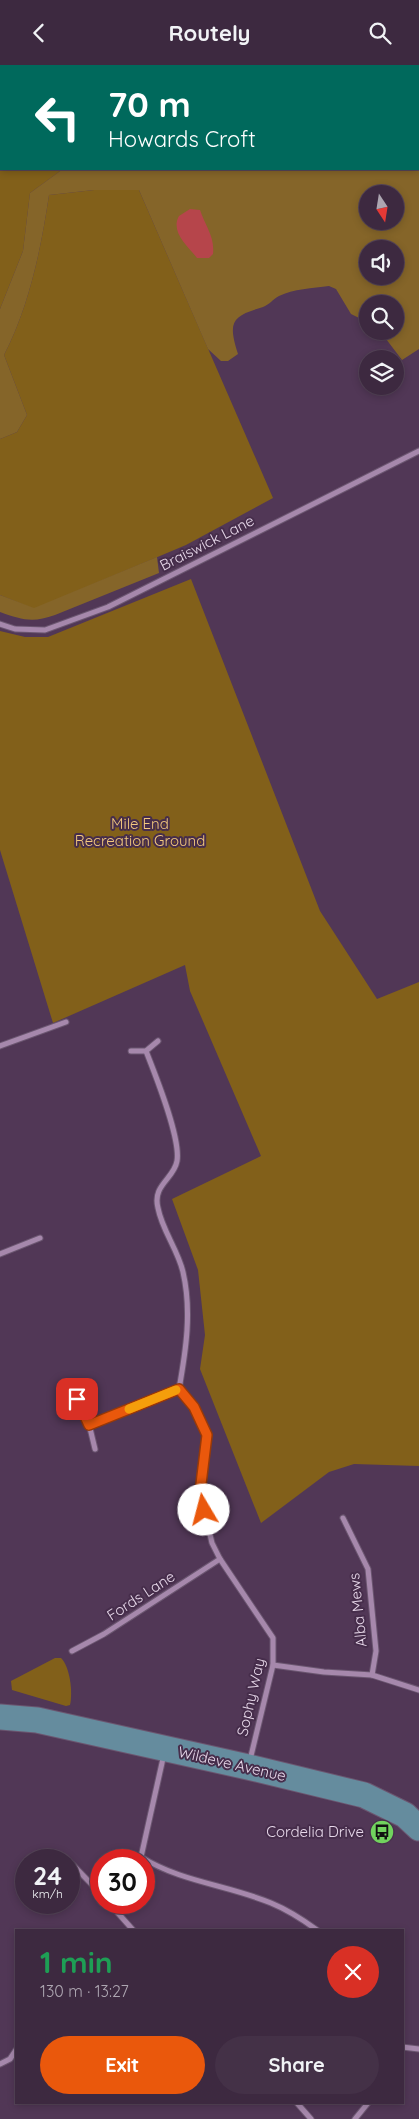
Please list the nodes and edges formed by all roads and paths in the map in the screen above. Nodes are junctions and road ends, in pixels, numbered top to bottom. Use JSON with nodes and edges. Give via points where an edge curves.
{"nodes":[{"id":1,"x":419,"y":451,"type":"edge"},
{"id":2,"x":0,"y":623,"type":"edge"},
{"id":3,"x":66,"y":1022,"type":"dead end"},
{"id":4,"x":158,"y":1041,"type":"dead end"},
{"id":5,"x":0,"y":1047,"type":"edge"},
{"id":6,"x":131,"y":1051,"type":"dead end"},
{"id":7,"x":146,"y":1051,"type":"junction"},
{"id":8,"x":40,"y":1238,"type":"dead end"},
{"id":9,"x":0,"y":1254,"type":"edge"},
{"id":10,"x":179,"y":1389,"type":"junction"},
{"id":11,"x":77,"y":1399,"type":"dead end"},
{"id":12,"x":89,"y":1425,"type":"junction"},
{"id":13,"x":95,"y":1449,"type":"dead end"},
{"id":14,"x":343,"y":1518,"type":"dead end"},
{"id":15,"x":220,"y":1559,"type":"junction"},
{"id":16,"x":72,"y":1651,"type":"dead end"},
{"id":17,"x":273,"y":1665,"type":"junction"},
{"id":18,"x":372,"y":1675,"type":"junction"},
{"id":19,"x":419,"y":1690,"type":"edge"},
{"id":20,"x":0,"y":1703,"type":"edge"},
{"id":21,"x":0,"y":1717,"type":"edge"},
{"id":22,"x":37,"y":1720,"type":"junction"},
{"id":23,"x":165,"y":1749,"type":"junction"},
{"id":24,"x":248,"y":1767,"type":"junction"},
{"id":25,"x":419,"y":1828,"type":"edge"},
{"id":26,"x":142,"y":1849,"type":"edge"},
{"id":27,"x":155,"y":1867,"type":"edge"},
{"id":28,"x":80,"y":1872,"type":"edge"},
{"id":29,"x":90,"y":1883,"type":"edge"},
{"id":30,"x":119,"y":1914,"type":"edge"},
{"id":31,"x":132,"y":1929,"type":"edge"},
{"id":32,"x":316,"y":1929,"type":"edge"},
{"id":33,"x":404,"y":2047,"type":"edge"},
{"id":34,"x":419,"y":2049,"type":"edge"},
{"id":35,"x":15,"y":2052,"type":"edge"},
{"id":36,"x":0,"y":2064,"type":"edge"},
{"id":37,"x":298,"y":2104,"type":"edge"},
{"id":38,"x":367,"y":2104,"type":"edge"},
{"id":39,"x":311,"y":2119,"type":"edge"},
{"id":40,"x":355,"y":2119,"type":"edge"}],
"edges":[{"from":1,"to":2,"type":"street","name":"Braiswick Lane","via":[[108,607],[45,630],[15,629]]},
{"from":3,"to":5,"type":"street"},
{"from":4,"to":7,"type":"street"},
{"from":6,"to":7,"type":"street"},
{"from":7,"to":10,"type":"street","via":[[165,1100],[176,1147],[177,1161],[157,1193],[158,1208],[183,1271],[188,1331]]},
{"from":8,"to":9,"type":"street"},
{"from":10,"to":12,"type":"street"},
{"from":10,"to":15,"type":"street","name":"Sophy Way","via":[[194,1407],[207,1435],[200,1492],[212,1543]]},
{"from":11,"to":12,"type":"street"},
{"from":12,"to":13,"type":"street"},
{"from":14,"to":18,"type":"street","name":"Alba Mews","via":[[368,1569],[376,1651]]},
{"from":15,"to":16,"type":"street","name":"Fords Lane"},
{"from":15,"to":17,"type":"street","name":"Sophy Way","via":[[267,1626],[273,1638]]},
{"from":17,"to":18,"type":"street"},
{"from":17,"to":24,"type":"street","name":"Sophy Way"},
{"from":18,"to":19,"type":"street"},
{"from":20,"to":22,"type":"main road","name":"Wildeve Avenue"},
{"from":21,"to":22,"type":"main road","name":"Wildeve Avenue"},
{"from":22,"to":23,"type":"main road","name":"Wildeve Avenue"},
{"from":23,"to":24,"type":"main road","name":"Wildeve Avenue"},
{"from":23,"to":26,"type":"street"},
{"from":24,"to":25,"type":"main road","name":"Wildeve Avenue","via":[[364,1795],[406,1815]]},
{"from":27,"to":32,"type":"street","via":[[270,1902]]},
{"from":28,"to":29,"type":"street"},
{"from":30,"to":31,"type":"street"},
{"from":33,"to":34,"type":"street"},
{"from":35,"to":36,"type":"street","via":[[10,2059]]},
{"from":37,"to":39,"type":"street"},
{"from":38,"to":40,"type":"street"}]}
